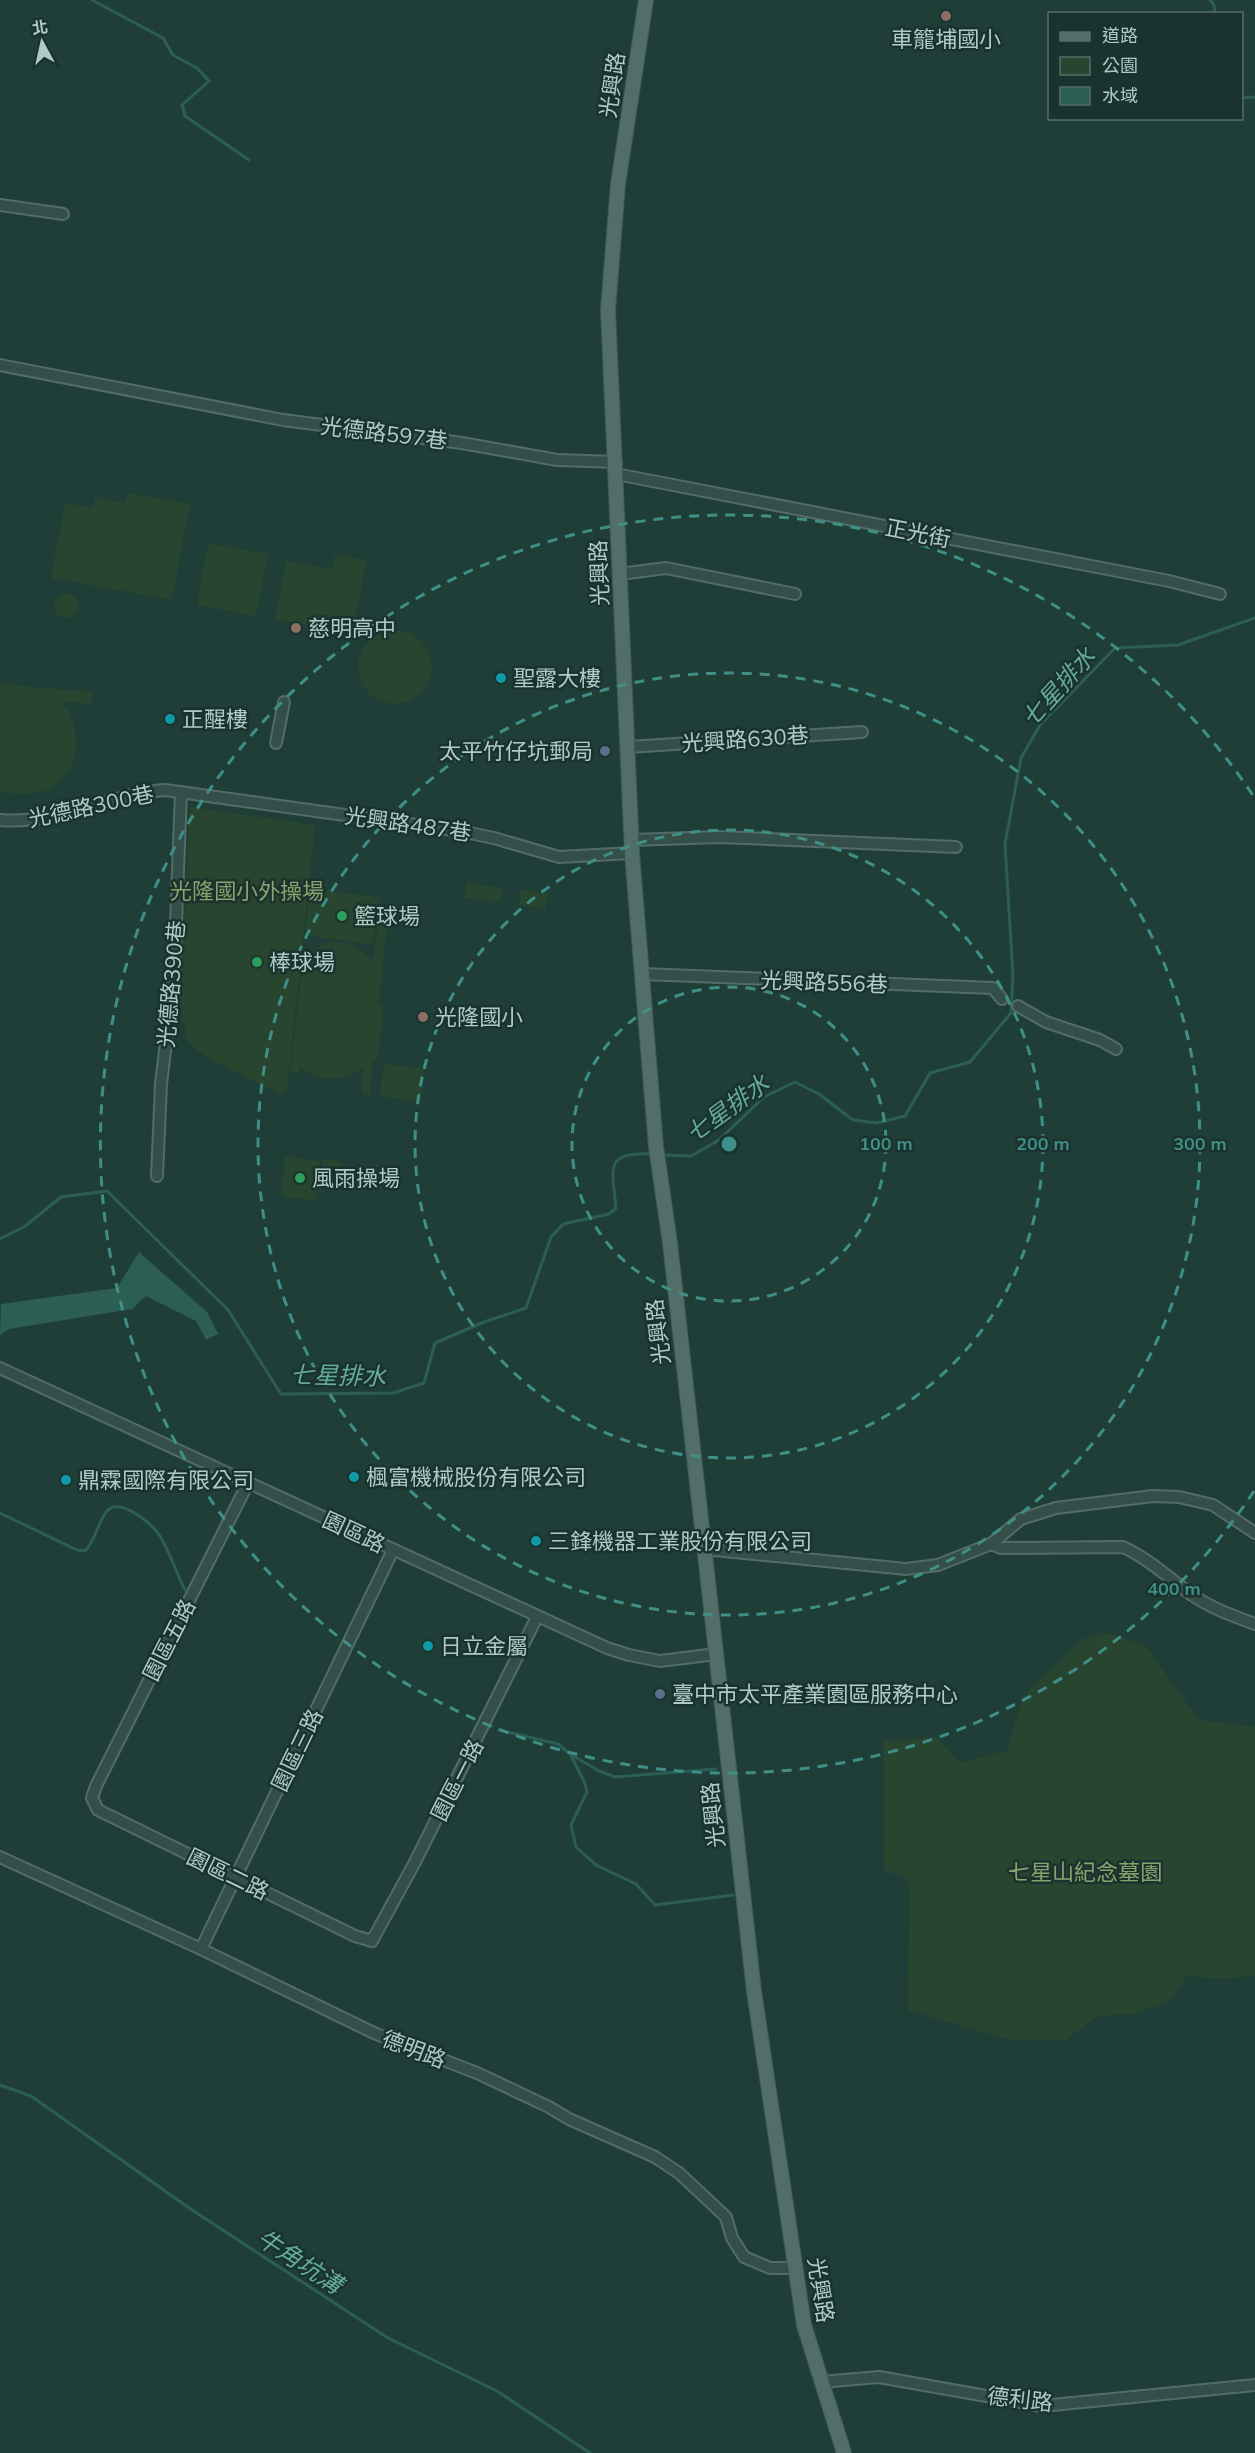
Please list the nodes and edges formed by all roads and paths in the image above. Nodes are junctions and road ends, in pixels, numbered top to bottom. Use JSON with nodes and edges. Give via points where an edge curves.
{"nodes":[{"id":1,"x":646,"y":0,"type":"edge"},
{"id":2,"x":0,"y":205,"type":"edge"},
{"id":3,"x":63,"y":214,"type":"dead end"},
{"id":4,"x":0,"y":365,"type":"edge"},
{"id":5,"x":616,"y":468,"type":"junction"},
{"id":6,"x":620,"y":574,"type":"junction"},
{"id":7,"x":795,"y":594,"type":"dead end"},
{"id":8,"x":1220,"y":594,"type":"dead end"},
{"id":9,"x":284,"y":702,"type":"dead end"},
{"id":10,"x":862,"y":732,"type":"dead end"},
{"id":11,"x":276,"y":742,"type":"dead end"},
{"id":12,"x":627,"y":747,"type":"junction"},
{"id":13,"x":181,"y":792,"type":"junction"},
{"id":14,"x":0,"y":820,"type":"edge"},
{"id":15,"x":632,"y":846,"type":"junction"},
{"id":16,"x":956,"y":847,"type":"dead end"},
{"id":17,"x":642,"y":975,"type":"junction"},
{"id":18,"x":1002,"y":999,"type":"dead end"},
{"id":19,"x":1018,"y":1006,"type":"dead end"},
{"id":20,"x":1116,"y":1049,"type":"dead end"},
{"id":21,"x":157,"y":1176,"type":"dead end"},
{"id":22,"x":0,"y":1368,"type":"edge"},
{"id":23,"x":248,"y":1483,"type":"junction"},
{"id":24,"x":1255,"y":1533,"type":"edge"},
{"id":25,"x":991,"y":1544,"type":"junction"},
{"id":26,"x":704,"y":1549,"type":"junction"},
{"id":27,"x":393,"y":1550,"type":"junction"},
{"id":28,"x":537,"y":1617,"type":"junction"},
{"id":29,"x":1255,"y":1624,"type":"edge"},
{"id":30,"x":716,"y":1654,"type":"junction"},
{"id":31,"x":92,"y":1798,"type":"joint"},
{"id":32,"x":0,"y":1857,"type":"edge"},
{"id":33,"x":236,"y":1878,"type":"junction"},
{"id":34,"x":372,"y":1941,"type":"joint"},
{"id":35,"x":201,"y":1949,"type":"junction"},
{"id":36,"x":796,"y":2268,"type":"junction"},
{"id":37,"x":821,"y":2382,"type":"junction"},
{"id":38,"x":1255,"y":2385,"type":"edge"},
{"id":39,"x":844,"y":2453,"type":"edge"}],
"edges":[{"from":1,"to":5,"type":"main road","name":"光興路","via":[[618,184],[608,295]]},
{"from":2,"to":3,"type":"street"},
{"from":4,"to":5,"type":"street","name":"光德路597巷","via":[[283,420]]},
{"from":5,"to":6,"type":"main road","name":"光興路"},
{"from":5,"to":8,"type":"street","name":"正光街"},
{"from":6,"to":7,"type":"street","via":[[666,568]]},
{"from":6,"to":12,"type":"main road","name":"光興路"},
{"from":9,"to":11,"type":"street"},
{"from":10,"to":12,"type":"street","name":"光興路630巷"},
{"from":12,"to":15,"type":"main road","name":"光興路"},
{"from":13,"to":14,"type":"street","name":"光德路300巷","via":[[154,791],[39,819]]},
{"from":13,"to":15,"type":"street","name":"光興路487巷","via":[[460,831],[559,857]]},
{"from":13,"to":21,"type":"street","name":"光德路390巷","via":[[174,976],[161,1084]]},
{"from":15,"to":16,"type":"street","name":"光興路487巷","via":[[720,837]]},
{"from":15,"to":17,"type":"main road","name":"光興路"},
{"from":17,"to":18,"type":"street","name":"光興路556巷","via":[[993,988]]},
{"from":17,"to":26,"type":"main road","name":"光興路","via":[[656,1147]]},
{"from":19,"to":20,"type":"street","via":[[1046,1022]]},
{"from":22,"to":23,"type":"street","name":"園區路"},
{"from":23,"to":27,"type":"street","name":"園區路"},
{"from":23,"to":31,"type":"street","name":"園區五路"},
{"from":24,"to":25,"type":"street","via":[[1213,1505],[1153,1496],[1056,1508],[1022,1519]]},
{"from":25,"to":26,"type":"street","via":[[938,1565],[906,1569]]},
{"from":25,"to":29,"type":"street","via":[[1001,1548],[1123,1547],[1193,1596],[1225,1614]]},
{"from":26,"to":30,"type":"main road","name":"光興路"},
{"from":27,"to":28,"type":"street","name":"園區路"},
{"from":27,"to":33,"type":"street","name":"園區三路"},
{"from":28,"to":30,"type":"street","name":"園區路","via":[[607,1648],[646,1659]]},
{"from":28,"to":34,"type":"street","name":"園區一路"},
{"from":30,"to":36,"type":"main road","name":"光興路","via":[[754,1991]]},
{"from":31,"to":33,"type":"street","name":"園區二路","via":[[98,1810]]},
{"from":32,"to":35,"type":"street","name":"德明路"},
{"from":33,"to":34,"type":"street","name":"園區二路"},
{"from":33,"to":35,"type":"street","name":"園區三路"},
{"from":35,"to":36,"type":"street","name":"德明路","via":[[374,2033],[477,2073],[655,2157],[679,2173],[726,2217],[732,2238],[744,2257],[770,2268]]},
{"from":36,"to":37,"type":"main road","name":"光興路","via":[[804,2325]]},
{"from":37,"to":38,"type":"street","name":"德利路","via":[[879,2377],[1042,2406]]},
{"from":37,"to":39,"type":"main road","name":"光興路"}]}
